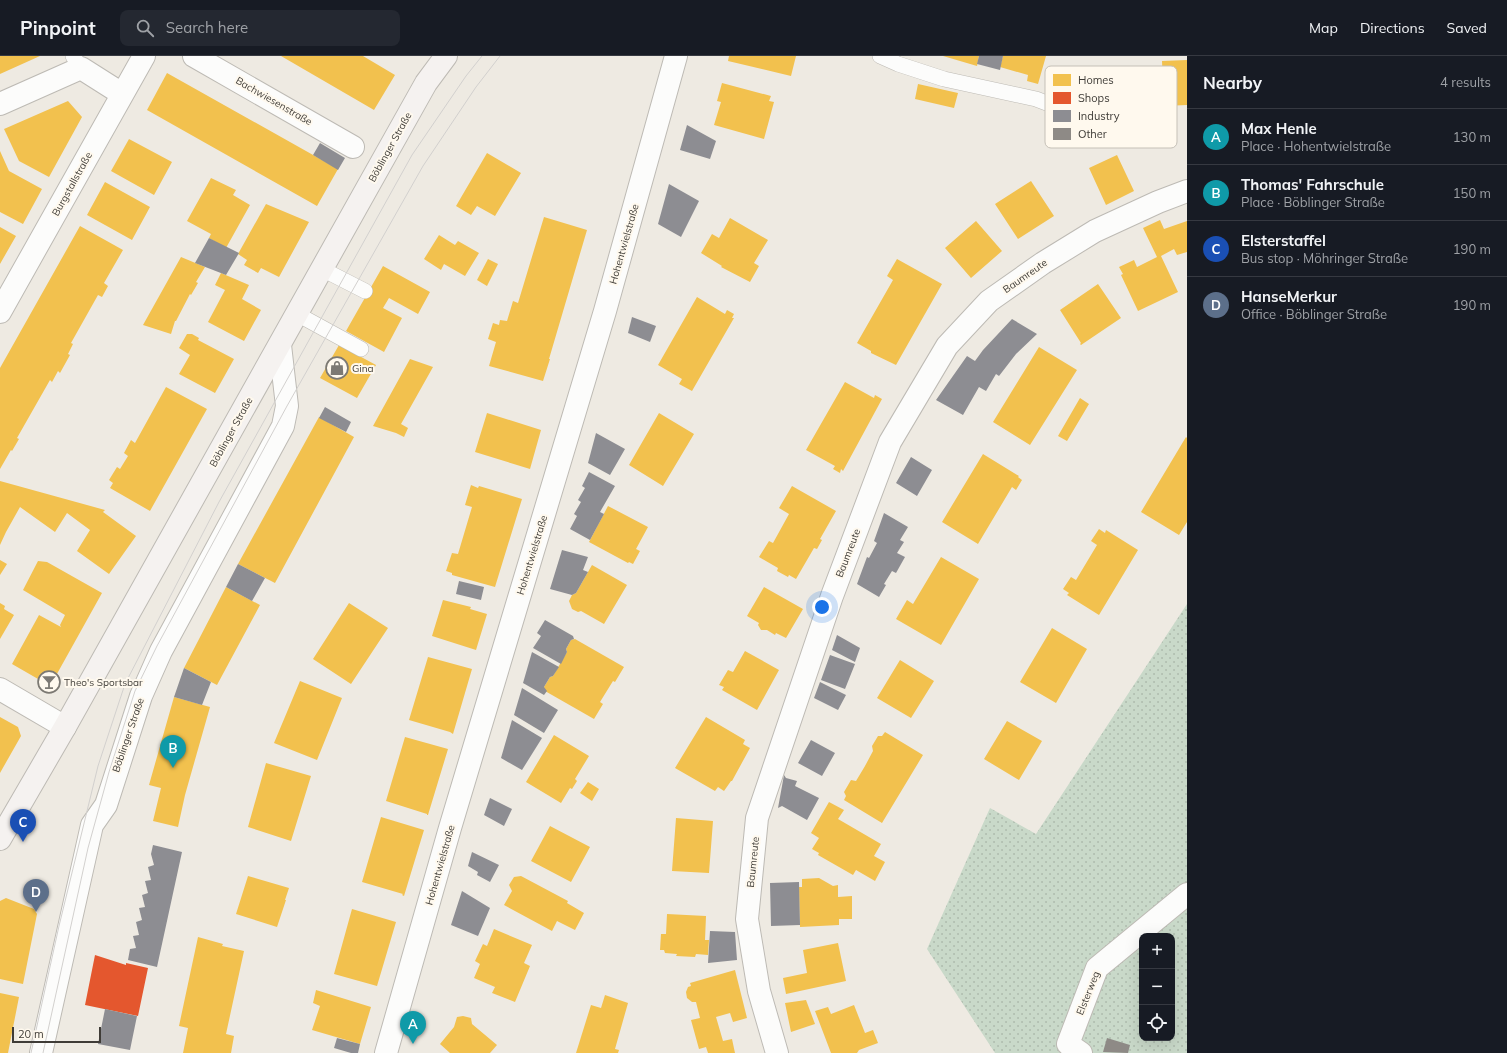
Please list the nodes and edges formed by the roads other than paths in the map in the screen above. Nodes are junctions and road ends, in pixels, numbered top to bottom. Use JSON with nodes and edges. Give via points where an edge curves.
{"nodes":[{"id":1,"x":144,"y":56,"type":"edge"},
{"id":2,"x":194,"y":56,"type":"edge"},
{"id":3,"x":446,"y":56,"type":"edge"},
{"id":4,"x":676,"y":56,"type":"edge"},
{"id":5,"x":880,"y":56,"type":"edge"},
{"id":6,"x":79,"y":60,"type":"edge"},
{"id":7,"x":122,"y":94,"type":"junction"},
{"id":8,"x":1045,"y":102,"type":"edge"},
{"id":9,"x":0,"y":104,"type":"edge"},
{"id":10,"x":353,"y":147,"type":"dead end"},
{"id":11,"x":1187,"y":191,"type":"edge"},
{"id":12,"x":322,"y":269,"type":"junction"},
{"id":13,"x":365,"y":291,"type":"dead end"},
{"id":14,"x":0,"y":312,"type":"edge"},
{"id":15,"x":297,"y":314,"type":"junction"},
{"id":16,"x":280,"y":345,"type":"junction"},
{"id":17,"x":361,"y":349,"type":"dead end"},
{"id":18,"x":0,"y":689,"type":"edge"},
{"id":19,"x":65,"y":727,"type":"junction"},
{"id":20,"x":0,"y":839,"type":"edge"},
{"id":21,"x":1187,"y":894,"type":"edge"},
{"id":22,"x":41,"y":1053,"type":"edge"},
{"id":23,"x":386,"y":1053,"type":"edge"},
{"id":24,"x":777,"y":1053,"type":"edge"},
{"id":25,"x":1081,"y":1053,"type":"edge"}],
"edges":[{"from":1,"to":7,"type":"street","name":"Burgstallstraße"},
{"from":2,"to":10,"type":"street","name":"Bachwiesenstraße"},
{"from":3,"to":12,"type":"street","name":"Böblinger Straße","via":[[426,83]]},
{"from":4,"to":23,"type":"street","name":"Hohentwielstraße","via":[[605,311],[450,828]]},
{"from":5,"to":8,"type":"lane","via":[[944,79]]},
{"from":6,"to":7,"type":"street"},
{"from":6,"to":9,"type":"street"},
{"from":7,"to":14,"type":"street","name":"Burgstallstraße"},
{"from":11,"to":24,"type":"street","name":"Baumreute","via":[[1095,232],[1043,263],[989,301],[947,346],[890,442],[832,596],[757,818],[747,920],[759,991]]},
{"from":12,"to":13,"type":"lane"},
{"from":12,"to":15,"type":"street","name":"Böblinger Straße"},
{"from":15,"to":16,"type":"street","name":"Böblinger Straße"},
{"from":15,"to":17,"type":"lane"},
{"from":16,"to":19,"type":"street","name":"Böblinger Straße"},
{"from":16,"to":22,"type":"street","name":"Böblinger Straße","via":[[287,406],[283,426],[161,651],[141,696],[106,805],[92,825]]},
{"from":18,"to":19,"type":"street"},
{"from":19,"to":20,"type":"street","name":"Böblinger Straße"},
{"from":21,"to":25,"type":"street","name":"Elsterweg","via":[[1097,968],[1068,1044]]}]}
